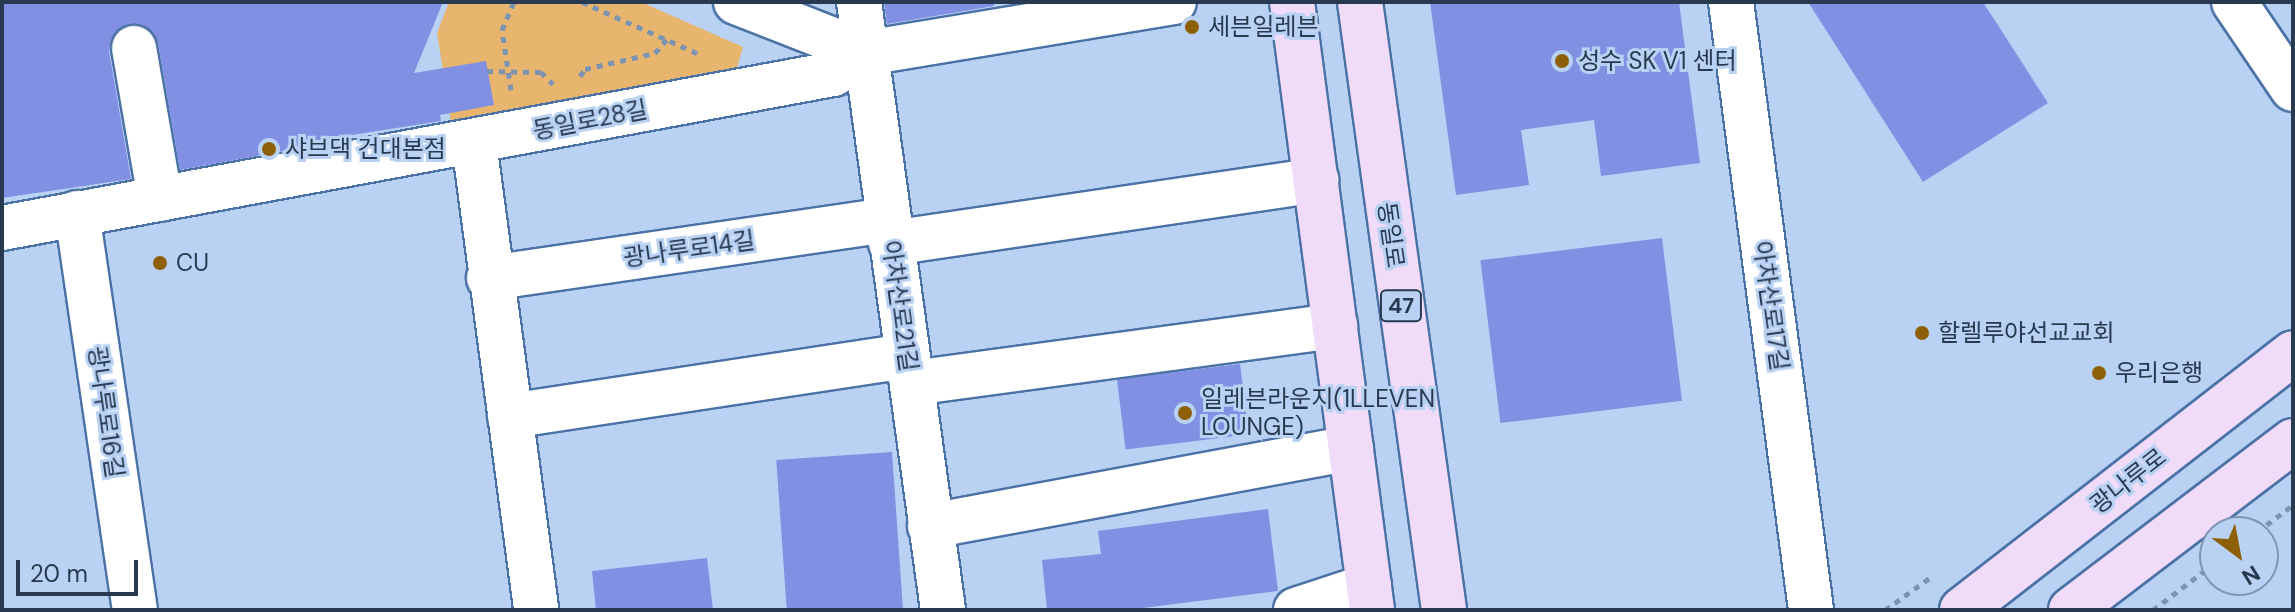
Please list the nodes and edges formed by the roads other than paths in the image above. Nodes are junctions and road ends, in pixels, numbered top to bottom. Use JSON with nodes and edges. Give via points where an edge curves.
{"nodes":[{"id":1,"x":736,"y":2,"type":"edge"},
{"id":2,"x":859,"y":2,"type":"edge"},
{"id":3,"x":1174,"y":2,"type":"edge"},
{"id":4,"x":1292,"y":2,"type":"edge"},
{"id":5,"x":1360,"y":2,"type":"edge"},
{"id":6,"x":1731,"y":2,"type":"edge"},
{"id":7,"x":2234,"y":2,"type":"edge"},
{"id":8,"x":134,"y":48,"type":"dead end"},
{"id":9,"x":866,"y":53,"type":"junction"},
{"id":10,"x":2293,"y":89,"type":"edge"},
{"id":11,"x":474,"y":143,"type":"junction"},
{"id":12,"x":1316,"y":180,"type":"junction"},
{"id":13,"x":160,"y":199,"type":"junction"},
{"id":14,"x":77,"y":213,"type":"junction"},
{"id":15,"x":2,"y":228,"type":"edge"},
{"id":16,"x":889,"y":231,"type":"junction"},
{"id":17,"x":489,"y":278,"type":"junction"},
{"id":18,"x":1335,"y":326,"type":"junction"},
{"id":19,"x":2292,"y":356,"type":"edge"},
{"id":20,"x":909,"y":369,"type":"junction"},
{"id":21,"x":510,"y":416,"type":"junction"},
{"id":22,"x":2293,"y":441,"type":"edge"},
{"id":23,"x":1351,"y":448,"type":"junction"},
{"id":24,"x":930,"y":526,"type":"junction"},
{"id":25,"x":1370,"y":598,"type":"edge"},
{"id":26,"x":135,"y":610,"type":"edge"},
{"id":27,"x":536,"y":610,"type":"edge"},
{"id":28,"x":943,"y":610,"type":"edge"},
{"id":29,"x":1296,"y":610,"type":"edge"},
{"id":30,"x":1444,"y":610,"type":"edge"},
{"id":31,"x":1811,"y":610,"type":"edge"},
{"id":32,"x":1962,"y":610,"type":"edge"},
{"id":33,"x":2071,"y":610,"type":"edge"}],
"edges":[{"from":1,"to":9,"type":"street"},
{"from":2,"to":9,"type":"street","name":"아차산로21길"},
{"from":3,"to":9,"type":"street","name":"동일로28길"},
{"from":4,"to":12,"type":"main road"},
{"from":5,"to":30,"type":"main road","name":"동일로","number":"47"},
{"from":6,"to":31,"type":"street","name":"아차산로17길"},
{"from":7,"to":10,"type":"street"},
{"from":8,"to":13,"type":"street"},
{"from":9,"to":11,"type":"street","name":"동일로28길","via":[[833,74]]},
{"from":9,"to":16,"type":"street","name":"아차산로21길"},
{"from":11,"to":13,"type":"street","name":"동일로28길"},
{"from":11,"to":17,"type":"street"},
{"from":12,"to":16,"type":"street"},
{"from":12,"to":18,"type":"main road"},
{"from":13,"to":14,"type":"street","name":"동일로28길"},
{"from":14,"to":15,"type":"street","name":"동일로28길"},
{"from":14,"to":26,"type":"street","name":"광나루로16길"},
{"from":16,"to":17,"type":"street","name":"광나루로14길"},
{"from":16,"to":20,"type":"street","name":"아차산로21길"},
{"from":17,"to":21,"type":"street"},
{"from":18,"to":20,"type":"street"},
{"from":18,"to":23,"type":"main road"},
{"from":19,"to":32,"type":"main road","name":"광나루로"},
{"from":20,"to":21,"type":"street"},
{"from":20,"to":24,"type":"street","name":"아차산로21길"},
{"from":21,"to":27,"type":"street"},
{"from":22,"to":33,"type":"main road"},
{"from":23,"to":24,"type":"street"},
{"from":23,"to":25,"type":"main road"},
{"from":24,"to":28,"type":"street","name":"아차산로21길"},
{"from":25,"to":29,"type":"street"}]}
